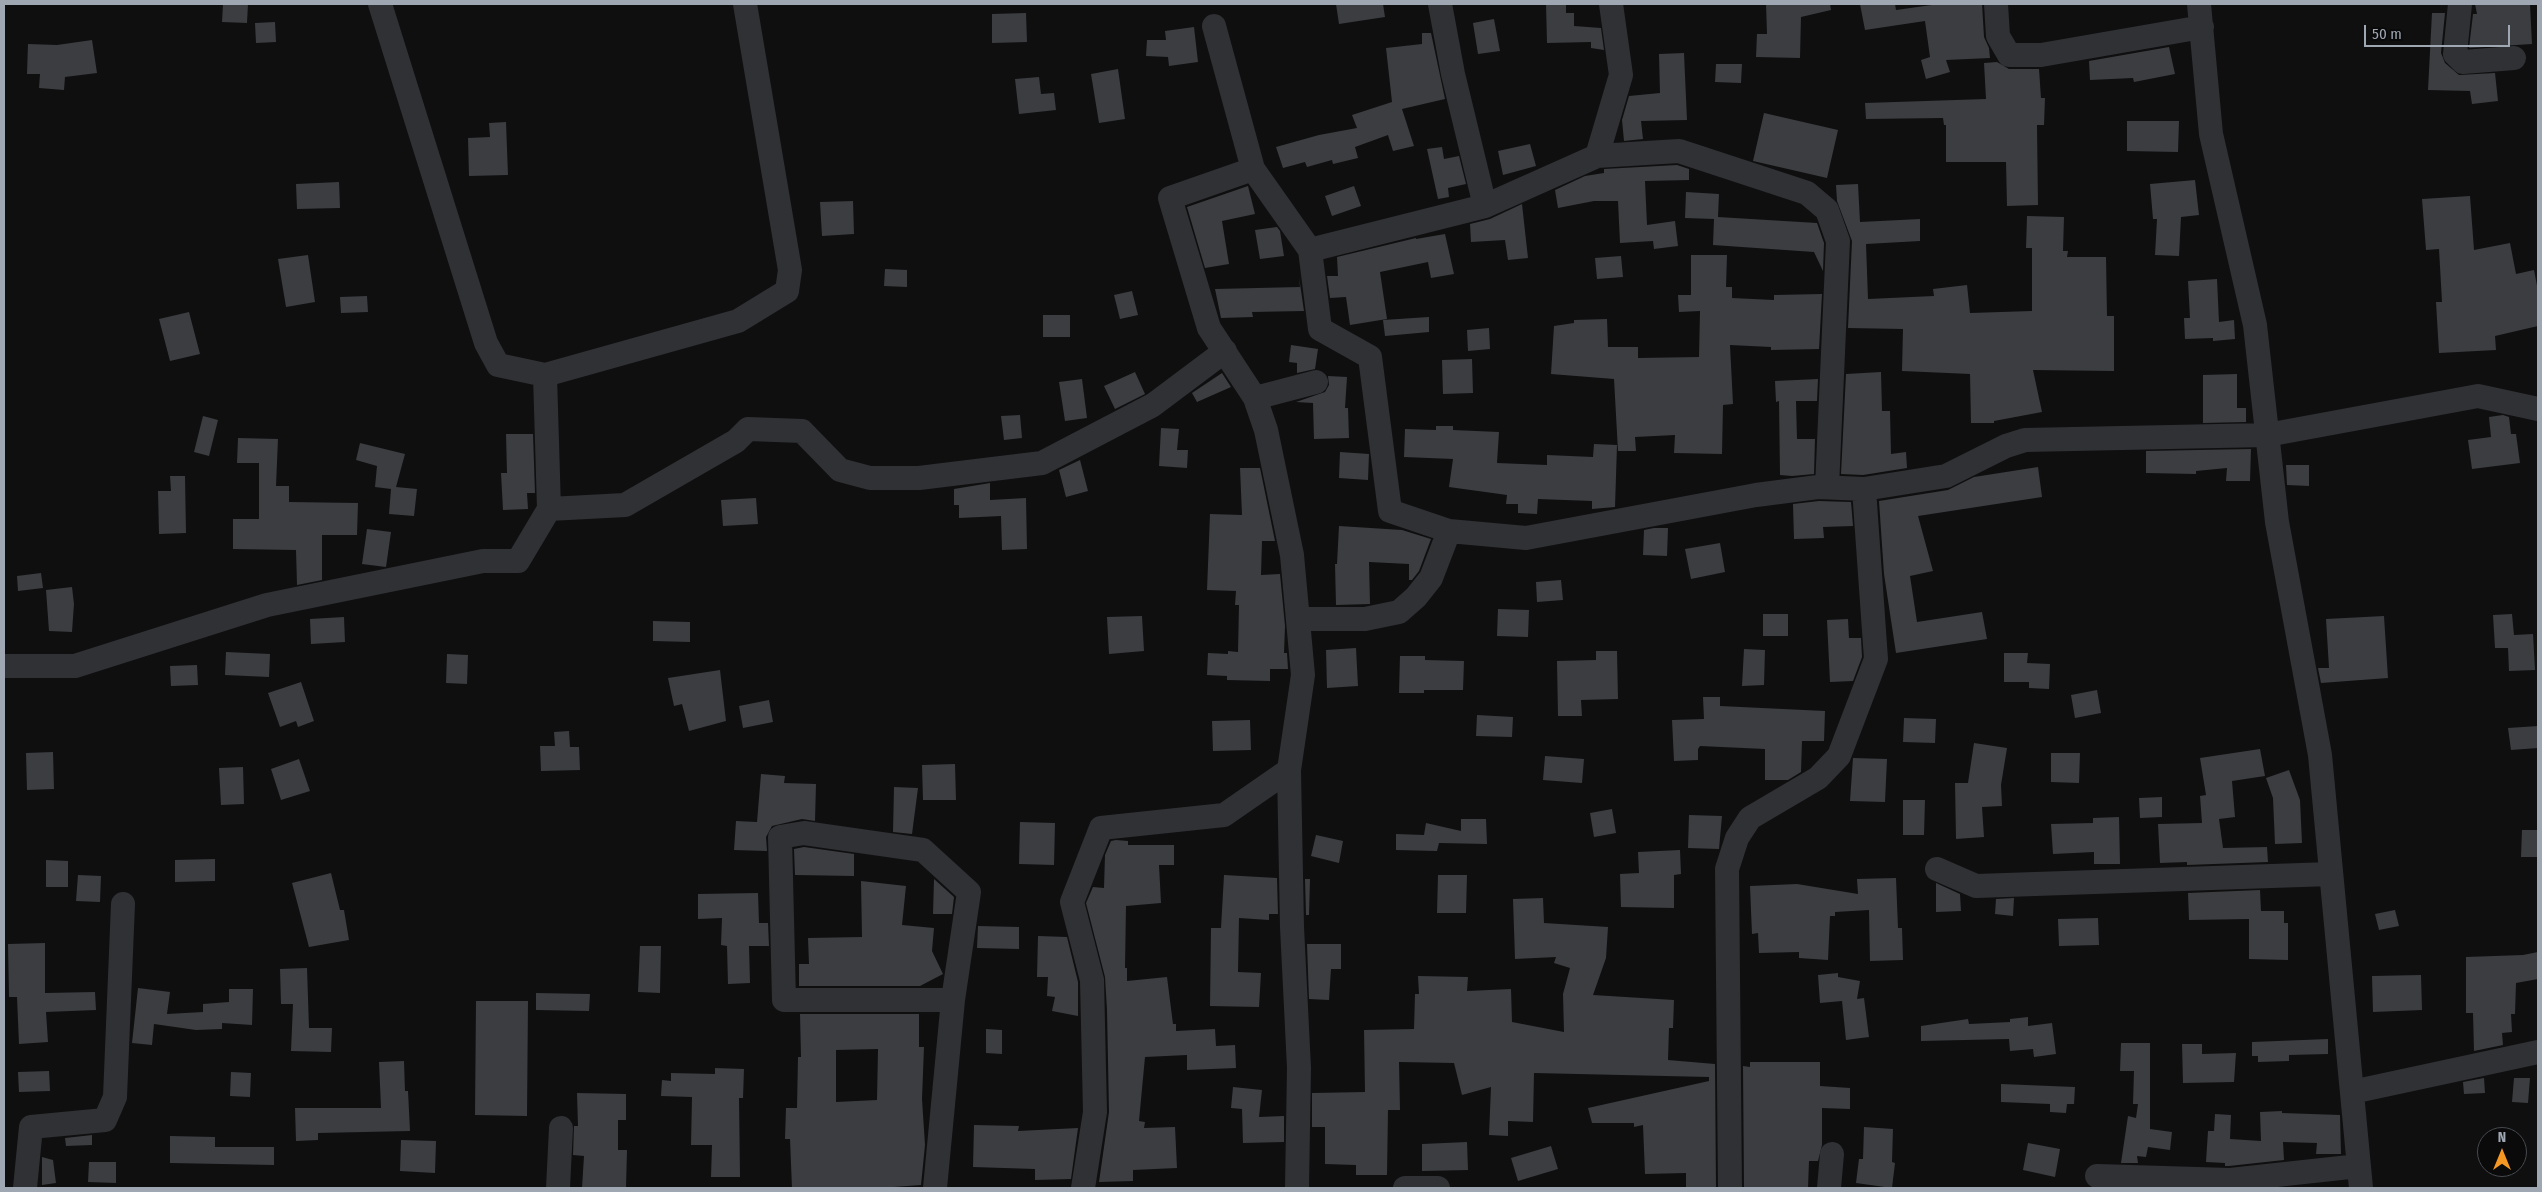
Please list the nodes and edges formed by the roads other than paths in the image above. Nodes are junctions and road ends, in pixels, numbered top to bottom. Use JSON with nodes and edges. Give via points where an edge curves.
{"nodes":[{"id":1,"x":380,"y":4,"type":"edge"},
{"id":2,"x":745,"y":4,"type":"edge"},
{"id":3,"x":1440,"y":4,"type":"edge"},
{"id":4,"x":1611,"y":4,"type":"edge"},
{"id":5,"x":1996,"y":4,"type":"edge"},
{"id":6,"x":2460,"y":4,"type":"edge"},
{"id":7,"x":2200,"y":15,"type":"edge"},
{"id":8,"x":1214,"y":26,"type":"dead end"},
{"id":9,"x":2514,"y":58,"type":"dead end"},
{"id":10,"x":1597,"y":156,"type":"junction"},
{"id":11,"x":1253,"y":169,"type":"junction"},
{"id":12,"x":1485,"y":206,"type":"junction"},
{"id":13,"x":1310,"y":250,"type":"junction"},
{"id":14,"x":1224,"y":351,"type":"junction"},
{"id":15,"x":545,"y":375,"type":"junction"},
{"id":16,"x":1316,"y":382,"type":"dead end"},
{"id":17,"x":1255,"y":398,"type":"junction"},
{"id":18,"x":2538,"y":409,"type":"edge"},
{"id":19,"x":2267,"y":435,"type":"junction"},
{"id":20,"x":1827,"y":487,"type":"junction"},
{"id":21,"x":1864,"y":489,"type":"junction"},
{"id":22,"x":549,"y":509,"type":"junction"},
{"id":23,"x":1449,"y":531,"type":"junction"},
{"id":24,"x":1298,"y":619,"type":"junction"},
{"id":25,"x":4,"y":666,"type":"edge"},
{"id":26,"x":1289,"y":770,"type":"junction"},
{"id":27,"x":1937,"y":869,"type":"dead end"},
{"id":28,"x":2331,"y":874,"type":"junction"},
{"id":29,"x":123,"y":904,"type":"dead end"},
{"id":30,"x":953,"y":1000,"type":"junction"},
{"id":31,"x":2538,"y":1052,"type":"edge"},
{"id":32,"x":2352,"y":1092,"type":"junction"},
{"id":33,"x":561,"y":1128,"type":"dead end"},
{"id":34,"x":1832,"y":1154,"type":"dead end"},
{"id":35,"x":2097,"y":1176,"type":"dead end"},
{"id":36,"x":2360,"y":1177,"type":"edge"},
{"id":37,"x":25,"y":1188,"type":"edge"},
{"id":38,"x":558,"y":1188,"type":"edge"},
{"id":39,"x":935,"y":1188,"type":"edge"},
{"id":40,"x":1083,"y":1188,"type":"edge"},
{"id":41,"x":1297,"y":1188,"type":"edge"},
{"id":42,"x":1405,"y":1188,"type":"edge"},
{"id":43,"x":1438,"y":1188,"type":"edge"},
{"id":44,"x":1730,"y":1188,"type":"edge"},
{"id":45,"x":1829,"y":1188,"type":"edge"}],
"edges":[{"from":1,"to":15,"type":"street","via":[[486,343],[498,365]]},
{"from":2,"to":15,"type":"street","via":[[790,270],[787,291],[738,321]]},
{"from":3,"to":12,"type":"street","via":[[1453,74]]},
{"from":4,"to":10,"type":"street","via":[[1621,75]]},
{"from":5,"to":7,"type":"street","via":[[1998,36],[2009,55],[2041,55]]},
{"from":6,"to":9,"type":"street","via":[[2455,54],[2464,62]]},
{"from":7,"to":19,"type":"street","via":[[2211,134],[2255,325]]},
{"from":8,"to":11,"type":"street"},
{"from":10,"to":12,"type":"street"},
{"from":10,"to":20,"type":"street","via":[[1679,151],[1807,193],[1827,210],[1838,241]]},
{"from":11,"to":13,"type":"street"},
{"from":11,"to":14,"type":"street","via":[[1170,198],[1209,328]]},
{"from":12,"to":13,"type":"street"},
{"from":13,"to":23,"type":"street","via":[[1320,328],[1370,357],[1390,511]]},
{"from":14,"to":17,"type":"street"},
{"from":14,"to":22,"type":"street","via":[[1153,405],[1042,464],[919,478],[870,478],[840,470],[802,431],[748,429],[736,441],[626,505]]},
{"from":15,"to":22,"type":"street"},
{"from":16,"to":17,"type":"street"},
{"from":17,"to":24,"type":"street","via":[[1284,508]]},
{"from":18,"to":19,"type":"street","via":[[2478,396]]},
{"from":19,"to":21,"type":"street","via":[[2025,440],[1946,476]]},
{"from":19,"to":28,"type":"street","via":[[2277,522],[2320,755]]},
{"from":20,"to":21,"type":"street"},
{"from":20,"to":23,"type":"street","via":[[1756,496],[1526,538]]},
{"from":21,"to":44,"type":"street","via":[[1876,660],[1839,756],[1818,778],[1750,818],[1737,838],[1727,869]]},
{"from":22,"to":25,"type":"street","via":[[518,561],[483,561],[267,605],[74,666]]},
{"from":23,"to":24,"type":"street","via":[[1431,578],[1399,612],[1364,619]]},
{"from":24,"to":26,"type":"street","via":[[1303,675]]},
{"from":26,"to":40,"type":"street","via":[[1224,815],[1101,828],[1072,902],[1092,980],[1095,1112]]},
{"from":26,"to":41,"type":"street","via":[[1299,1068]]},
{"from":27,"to":28,"type":"street","via":[[1976,886]]},
{"from":28,"to":32,"type":"street"},
{"from":29,"to":37,"type":"street","via":[[115,1097],[105,1120],[30,1127]]},
{"from":30,"to":30,"type":"street","via":[[784,1000],[780,837],[804,834],[923,850],[968,892]]},
{"from":30,"to":39,"type":"street"},
{"from":31,"to":32,"type":"street"},
{"from":32,"to":36,"type":"street"},
{"from":33,"to":38,"type":"street"},
{"from":34,"to":45,"type":"street"},
{"from":35,"to":36,"type":"street","via":[[2230,1180]]},
{"from":42,"to":43,"type":"street"}]}
